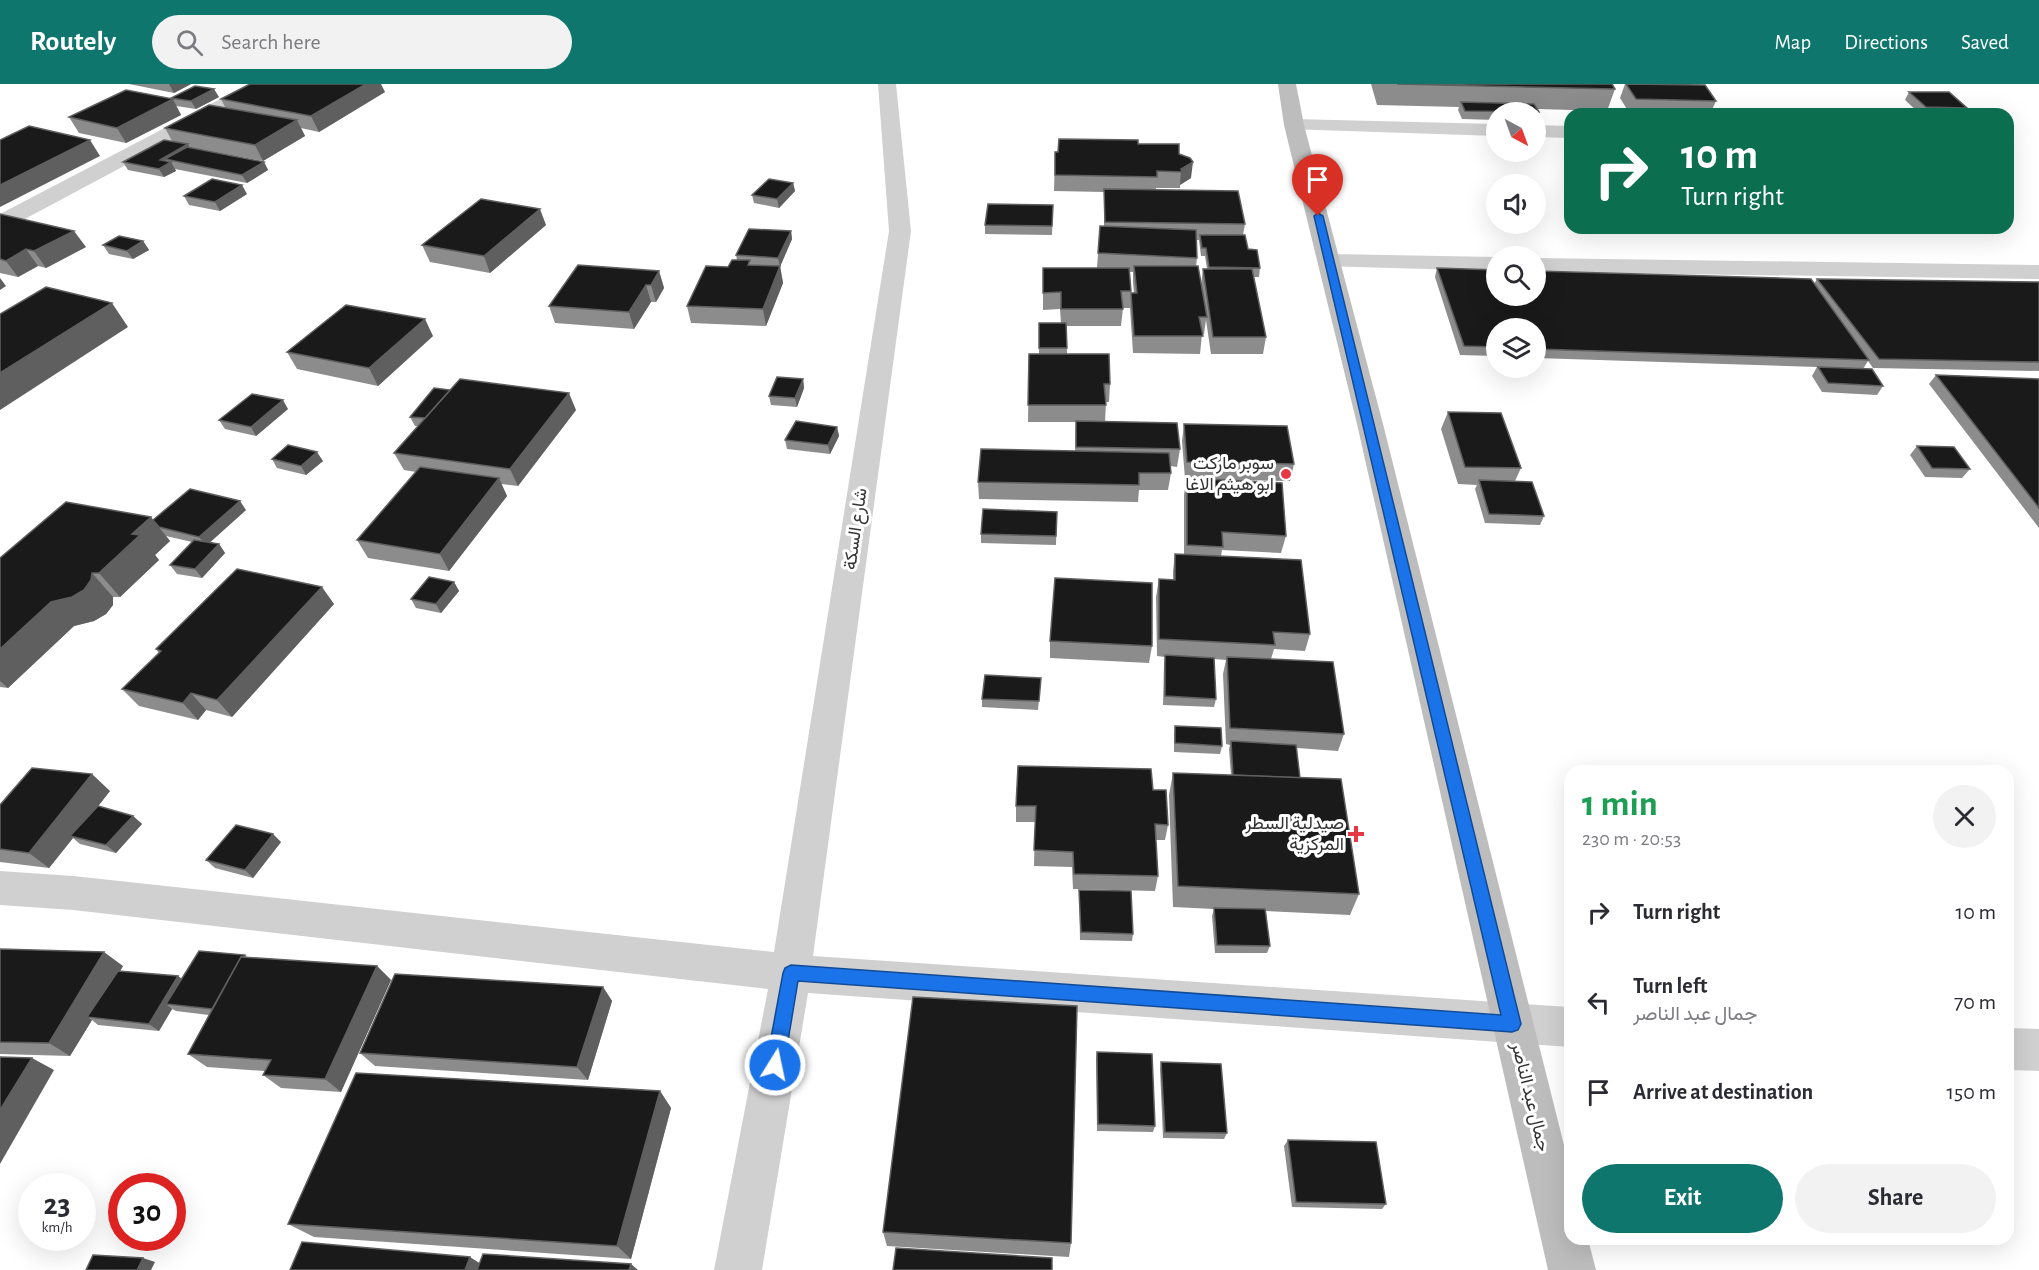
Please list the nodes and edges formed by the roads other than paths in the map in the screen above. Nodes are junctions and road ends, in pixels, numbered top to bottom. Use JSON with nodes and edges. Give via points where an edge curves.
{"nodes":[{"id":1,"x":263,"y":84,"type":"edge"},
{"id":2,"x":887,"y":84,"type":"edge"},
{"id":3,"x":1287,"y":84,"type":"edge"},
{"id":4,"x":1294,"y":125,"type":"junction"},
{"id":5,"x":1486,"y":130,"type":"edge"},
{"id":6,"x":1546,"y":131,"type":"edge"},
{"id":7,"x":1564,"y":132,"type":"edge"},
{"id":8,"x":0,"y":223,"type":"edge"},
{"id":9,"x":1330,"y":261,"type":"junction"},
{"id":10,"x":1486,"y":264,"type":"edge"},
{"id":11,"x":1546,"y":265,"type":"edge"},
{"id":12,"x":2039,"y":272,"type":"edge"},
{"id":13,"x":0,"y":888,"type":"edge"},
{"id":14,"x":791,"y":973,"type":"junction"},
{"id":15,"x":1512,"y":1024,"type":"junction"},
{"id":16,"x":1564,"y":1027,"type":"edge"},
{"id":17,"x":2014,"y":1048,"type":"edge"},
{"id":18,"x":2039,"y":1050,"type":"edge"},
{"id":19,"x":1564,"y":1237,"type":"edge"},
{"id":20,"x":1566,"y":1245,"type":"edge"},
{"id":21,"x":738,"y":1270,"type":"edge"},
{"id":22,"x":1572,"y":1270,"type":"edge"}],
"edges":[{"from":1,"to":8,"type":"street"},
{"from":2,"to":14,"type":"street","name":"شارع السكة","via":[[900,231]]},
{"from":3,"to":4,"type":"main road","name":"جمال عبد الناصر"},
{"from":4,"to":5,"type":"street"},
{"from":4,"to":9,"type":"main road","name":"جمال عبد الناصر"},
{"from":6,"to":7,"type":"street"},
{"from":9,"to":10,"type":"street"},
{"from":9,"to":15,"type":"main road","name":"جمال عبد الناصر"},
{"from":11,"to":12,"type":"street"},
{"from":13,"to":14,"type":"street"},
{"from":14,"to":15,"type":"street"},
{"from":14,"to":21,"type":"street","name":"شارع السكة"},
{"from":15,"to":16,"type":"street"},
{"from":15,"to":19,"type":"main road","name":"جمال عبد الناصر"},
{"from":17,"to":18,"type":"street"},
{"from":20,"to":22,"type":"main road","name":"جمال عبد الناصر"}]}
